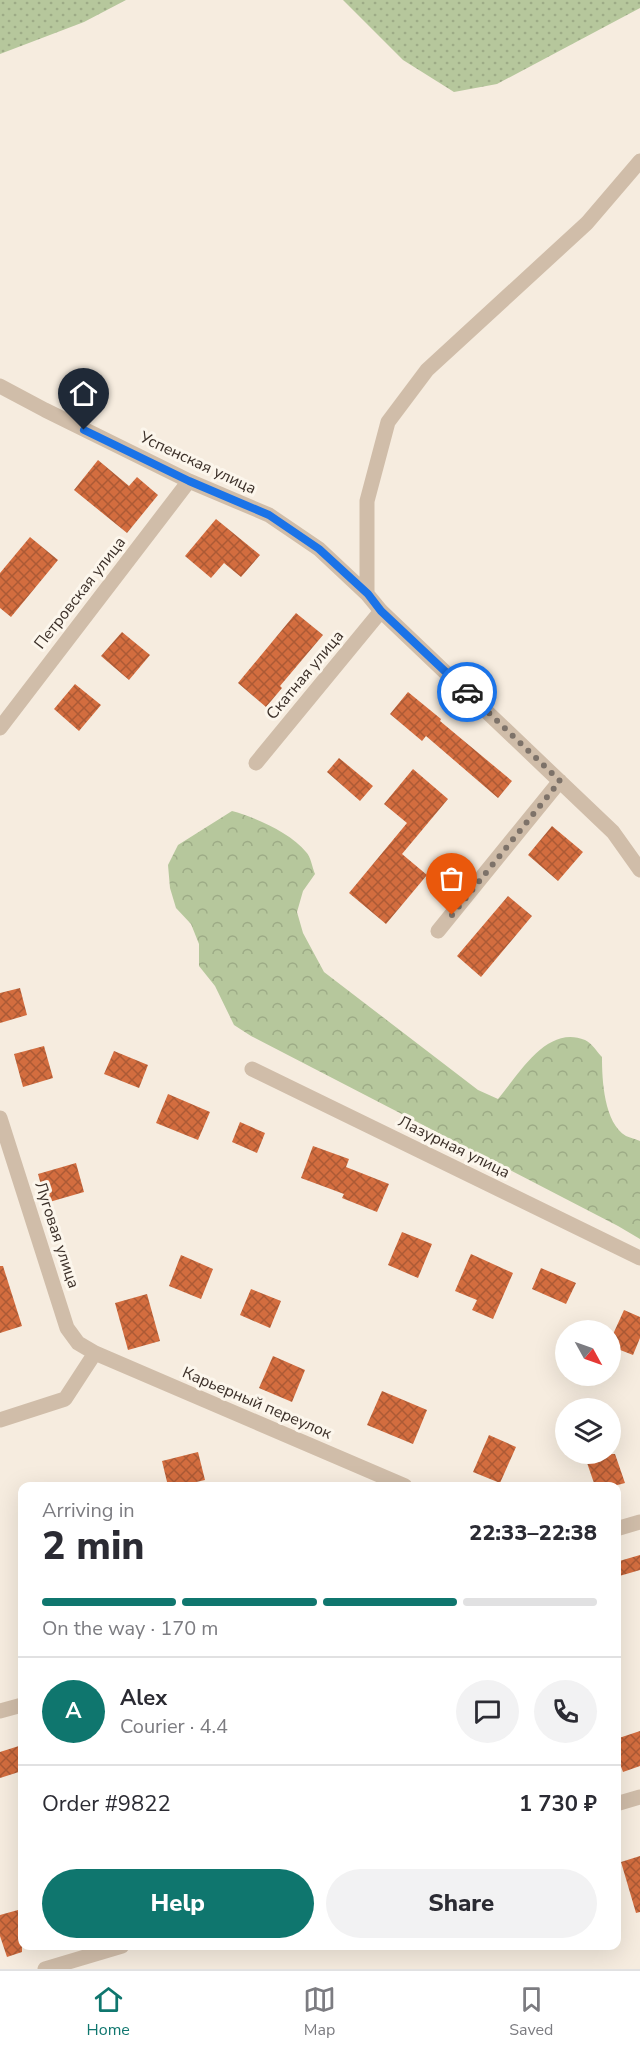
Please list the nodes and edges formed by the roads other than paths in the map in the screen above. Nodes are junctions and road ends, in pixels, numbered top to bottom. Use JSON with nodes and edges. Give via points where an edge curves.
{"nodes":[{"id":1,"x":640,"y":161,"type":"edge"},
{"id":2,"x":0,"y":386,"type":"edge"},
{"id":3,"x":189,"y":481,"type":"junction"},
{"id":4,"x":368,"y":594,"type":"junction"},
{"id":5,"x":381,"y":611,"type":"junction"},
{"id":6,"x":0,"y":728,"type":"edge"},
{"id":7,"x":256,"y":762,"type":"dead end"},
{"id":8,"x":560,"y":781,"type":"junction"},
{"id":9,"x":640,"y":870,"type":"edge"},
{"id":10,"x":438,"y":931,"type":"dead end"},
{"id":11,"x":252,"y":1069,"type":"dead end"},
{"id":12,"x":0,"y":1118,"type":"edge"},
{"id":13,"x":640,"y":1258,"type":"edge"},
{"id":14,"x":95,"y":1353,"type":"junction"},
{"id":15,"x":0,"y":1420,"type":"edge"},
{"id":16,"x":396,"y":1482,"type":"edge"},
{"id":17,"x":640,"y":1522,"type":"edge"},
{"id":18,"x":621,"y":1528,"type":"edge"},
{"id":19,"x":18,"y":1706,"type":"edge"},
{"id":20,"x":0,"y":1712,"type":"edge"},
{"id":21,"x":640,"y":1797,"type":"edge"},
{"id":22,"x":621,"y":1803,"type":"edge"},
{"id":23,"x":109,"y":1950,"type":"edge"},
{"id":24,"x":45,"y":1969,"type":"edge"}],
"edges":[{"from":1,"to":4,"type":"street","via":[[587,223],[427,370],[388,422],[367,501]]},
{"from":2,"to":3,"type":"street","name":"Успенская улица"},
{"from":3,"to":4,"type":"street","name":"Успенская улица","via":[[269,515],[319,549]]},
{"from":3,"to":6,"type":"street","name":"Петровская улица"},
{"from":4,"to":5,"type":"street","name":"Успенская улица"},
{"from":5,"to":7,"type":"street","name":"Скатная улица"},
{"from":5,"to":8,"type":"street","name":"Успенская улица"},
{"from":8,"to":9,"type":"street","name":"Успенская улица","via":[[613,832]]},
{"from":8,"to":10,"type":"street"},
{"from":11,"to":13,"type":"street","name":"Лазурная улица"},
{"from":12,"to":14,"type":"street","name":"Луговая улица","via":[[67,1328],[78,1343]]},
{"from":14,"to":15,"type":"street","via":[[65,1399]]},
{"from":14,"to":16,"type":"street","name":"Карьерный переулок"},
{"from":17,"to":18,"type":"street"},
{"from":19,"to":20,"type":"street"},
{"from":21,"to":22,"type":"street"},
{"from":23,"to":24,"type":"street"}]}
